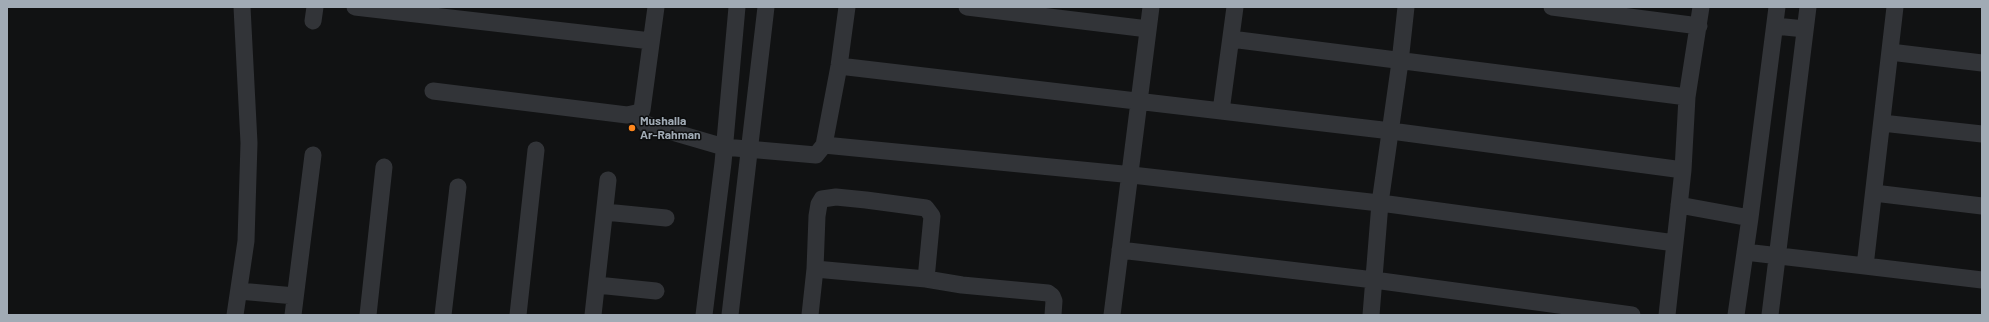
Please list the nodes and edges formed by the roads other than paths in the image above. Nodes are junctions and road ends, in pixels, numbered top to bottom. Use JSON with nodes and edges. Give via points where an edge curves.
{"nodes":[{"id":1,"x":242,"y":7,"type":"edge"},
{"id":2,"x":356,"y":7,"type":"edge"},
{"id":3,"x":656,"y":7,"type":"edge"},
{"id":4,"x":737,"y":7,"type":"edge"},
{"id":5,"x":766,"y":7,"type":"edge"},
{"id":6,"x":847,"y":7,"type":"edge"},
{"id":7,"x":967,"y":7,"type":"edge"},
{"id":8,"x":1151,"y":7,"type":"edge"},
{"id":9,"x":1235,"y":7,"type":"edge"},
{"id":10,"x":1406,"y":7,"type":"edge"},
{"id":11,"x":1552,"y":7,"type":"edge"},
{"id":12,"x":1701,"y":7,"type":"edge"},
{"id":13,"x":1777,"y":7,"type":"edge"},
{"id":14,"x":1808,"y":7,"type":"edge"},
{"id":15,"x":1895,"y":7,"type":"edge"},
{"id":16,"x":1699,"y":26,"type":"junction"},
{"id":17,"x":1775,"y":26,"type":"junction"},
{"id":18,"x":1148,"y":29,"type":"junction"},
{"id":19,"x":1805,"y":29,"type":"junction"},
{"id":20,"x":1231,"y":40,"type":"junction"},
{"id":21,"x":651,"y":41,"type":"junction"},
{"id":22,"x":1890,"y":52,"type":"junction"},
{"id":23,"x":1400,"y":62,"type":"junction"},
{"id":24,"x":1982,"y":62,"type":"edge"},
{"id":25,"x":840,"y":66,"type":"junction"},
{"id":26,"x":433,"y":91,"type":"dead end"},
{"id":27,"x":1687,"y":97,"type":"junction"},
{"id":28,"x":1139,"y":102,"type":"junction"},
{"id":29,"x":1221,"y":111,"type":"junction"},
{"id":30,"x":636,"y":113,"type":"junction"},
{"id":31,"x":1882,"y":122,"type":"junction"},
{"id":32,"x":1391,"y":131,"type":"junction"},
{"id":33,"x":1982,"y":134,"type":"edge"},
{"id":34,"x":824,"y":145,"type":"junction"},
{"id":35,"x":750,"y":148,"type":"junction"},
{"id":36,"x":536,"y":150,"type":"dead end"},
{"id":37,"x":313,"y":155,"type":"dead end"},
{"id":38,"x":723,"y":155,"type":"junction"},
{"id":39,"x":384,"y":167,"type":"dead end"},
{"id":40,"x":1683,"y":170,"type":"junction"},
{"id":41,"x":1130,"y":175,"type":"junction"},
{"id":42,"x":608,"y":180,"type":"dead end"},
{"id":43,"x":458,"y":187,"type":"dead end"},
{"id":44,"x":1874,"y":193,"type":"junction"},
{"id":45,"x":1380,"y":203,"type":"junction"},
{"id":46,"x":1679,"y":206,"type":"junction"},
{"id":47,"x":1982,"y":206,"type":"edge"},
{"id":48,"x":605,"y":212,"type":"junction"},
{"id":49,"x":666,"y":218,"type":"dead end"},
{"id":50,"x":1750,"y":218,"type":"junction"},
{"id":51,"x":1675,"y":243,"type":"junction"},
{"id":52,"x":1120,"y":250,"type":"junction"},
{"id":53,"x":1745,"y":252,"type":"junction"},
{"id":54,"x":1777,"y":257,"type":"junction"},
{"id":55,"x":1865,"y":266,"type":"junction"},
{"id":56,"x":815,"y":269,"type":"junction"},
{"id":57,"x":926,"y":279,"type":"junction"},
{"id":58,"x":1374,"y":280,"type":"junction"},
{"id":59,"x":1982,"y":280,"type":"edge"},
{"id":60,"x":597,"y":285,"type":"junction"},
{"id":61,"x":238,"y":291,"type":"junction"},
{"id":62,"x":656,"y":291,"type":"dead end"},
{"id":63,"x":295,"y":296,"type":"junction"},
{"id":64,"x":235,"y":315,"type":"edge"},
{"id":65,"x":293,"y":315,"type":"edge"},
{"id":66,"x":368,"y":315,"type":"edge"},
{"id":67,"x":443,"y":315,"type":"edge"},
{"id":68,"x":518,"y":315,"type":"edge"},
{"id":69,"x":593,"y":315,"type":"edge"},
{"id":70,"x":704,"y":315,"type":"edge"},
{"id":71,"x":730,"y":315,"type":"edge"},
{"id":72,"x":810,"y":315,"type":"edge"},
{"id":73,"x":1053,"y":315,"type":"edge"},
{"id":74,"x":1112,"y":315,"type":"edge"},
{"id":75,"x":1371,"y":315,"type":"edge"},
{"id":76,"x":1632,"y":315,"type":"edge"},
{"id":77,"x":1667,"y":315,"type":"edge"},
{"id":78,"x":1736,"y":315,"type":"edge"},
{"id":79,"x":1770,"y":315,"type":"edge"}],
"edges":[{"from":1,"to":61,"type":"street","via":[[249,143],[246,242]]},
{"from":2,"to":21,"type":"street"},
{"from":3,"to":21,"type":"street"},
{"from":4,"to":38,"type":"street"},
{"from":5,"to":35,"type":"street"},
{"from":6,"to":25,"type":"street"},
{"from":7,"to":18,"type":"street"},
{"from":8,"to":18,"type":"street"},
{"from":9,"to":20,"type":"street"},
{"from":10,"to":23,"type":"street"},
{"from":11,"to":16,"type":"street"},
{"from":12,"to":16,"type":"street"},
{"from":13,"to":17,"type":"street"},
{"from":14,"to":19,"type":"street"},
{"from":15,"to":22,"type":"street"},
{"from":16,"to":27,"type":"street"},
{"from":17,"to":19,"type":"street"},
{"from":17,"to":50,"type":"street"},
{"from":18,"to":28,"type":"street"},
{"from":19,"to":54,"type":"street"},
{"from":20,"to":23,"type":"street"},
{"from":20,"to":29,"type":"street"},
{"from":21,"to":30,"type":"street","via":[[642,110]]},
{"from":22,"to":24,"type":"street"},
{"from":22,"to":31,"type":"street"},
{"from":23,"to":27,"type":"street"},
{"from":23,"to":32,"type":"street"},
{"from":25,"to":28,"type":"street"},
{"from":25,"to":34,"type":"street"},
{"from":26,"to":30,"type":"street","via":[[626,115]]},
{"from":27,"to":40,"type":"street"},
{"from":28,"to":29,"type":"street"},
{"from":28,"to":41,"type":"street"},
{"from":29,"to":32,"type":"street"},
{"from":30,"to":38,"type":"street","via":[[645,124]]},
{"from":31,"to":33,"type":"street"},
{"from":31,"to":44,"type":"street"},
{"from":32,"to":40,"type":"street"},
{"from":32,"to":45,"type":"street"},
{"from":34,"to":35,"type":"street","via":[[816,155]]},
{"from":34,"to":41,"type":"street"},
{"from":35,"to":38,"type":"street"},
{"from":35,"to":71,"type":"street"},
{"from":36,"to":68,"type":"street"},
{"from":37,"to":63,"type":"street"},
{"from":38,"to":70,"type":"street"},
{"from":39,"to":66,"type":"street"},
{"from":40,"to":46,"type":"street"},
{"from":41,"to":45,"type":"street"},
{"from":41,"to":52,"type":"street"},
{"from":42,"to":48,"type":"street"},
{"from":43,"to":67,"type":"street"},
{"from":44,"to":47,"type":"street"},
{"from":44,"to":55,"type":"street"},
{"from":45,"to":51,"type":"street"},
{"from":45,"to":58,"type":"street"},
{"from":46,"to":50,"type":"street"},
{"from":46,"to":51,"type":"street"},
{"from":48,"to":49,"type":"street"},
{"from":48,"to":60,"type":"street"},
{"from":50,"to":53,"type":"street"},
{"from":51,"to":77,"type":"street"},
{"from":52,"to":58,"type":"street"},
{"from":52,"to":74,"type":"street"},
{"from":53,"to":54,"type":"street"},
{"from":53,"to":78,"type":"street"},
{"from":54,"to":55,"type":"street"},
{"from":54,"to":79,"type":"street"},
{"from":55,"to":59,"type":"street"},
{"from":56,"to":57,"type":"street"},
{"from":56,"to":57,"type":"street","via":[[819,204],[822,199],[836,197],[926,208],[930,212]]},
{"from":56,"to":72,"type":"street"},
{"from":57,"to":73,"type":"street","via":[[1048,293],[1054,301]]},
{"from":58,"to":75,"type":"street"},
{"from":58,"to":76,"type":"street"},
{"from":60,"to":62,"type":"street"},
{"from":60,"to":69,"type":"street"},
{"from":61,"to":63,"type":"street"},
{"from":61,"to":64,"type":"street"},
{"from":63,"to":65,"type":"street"}]}
